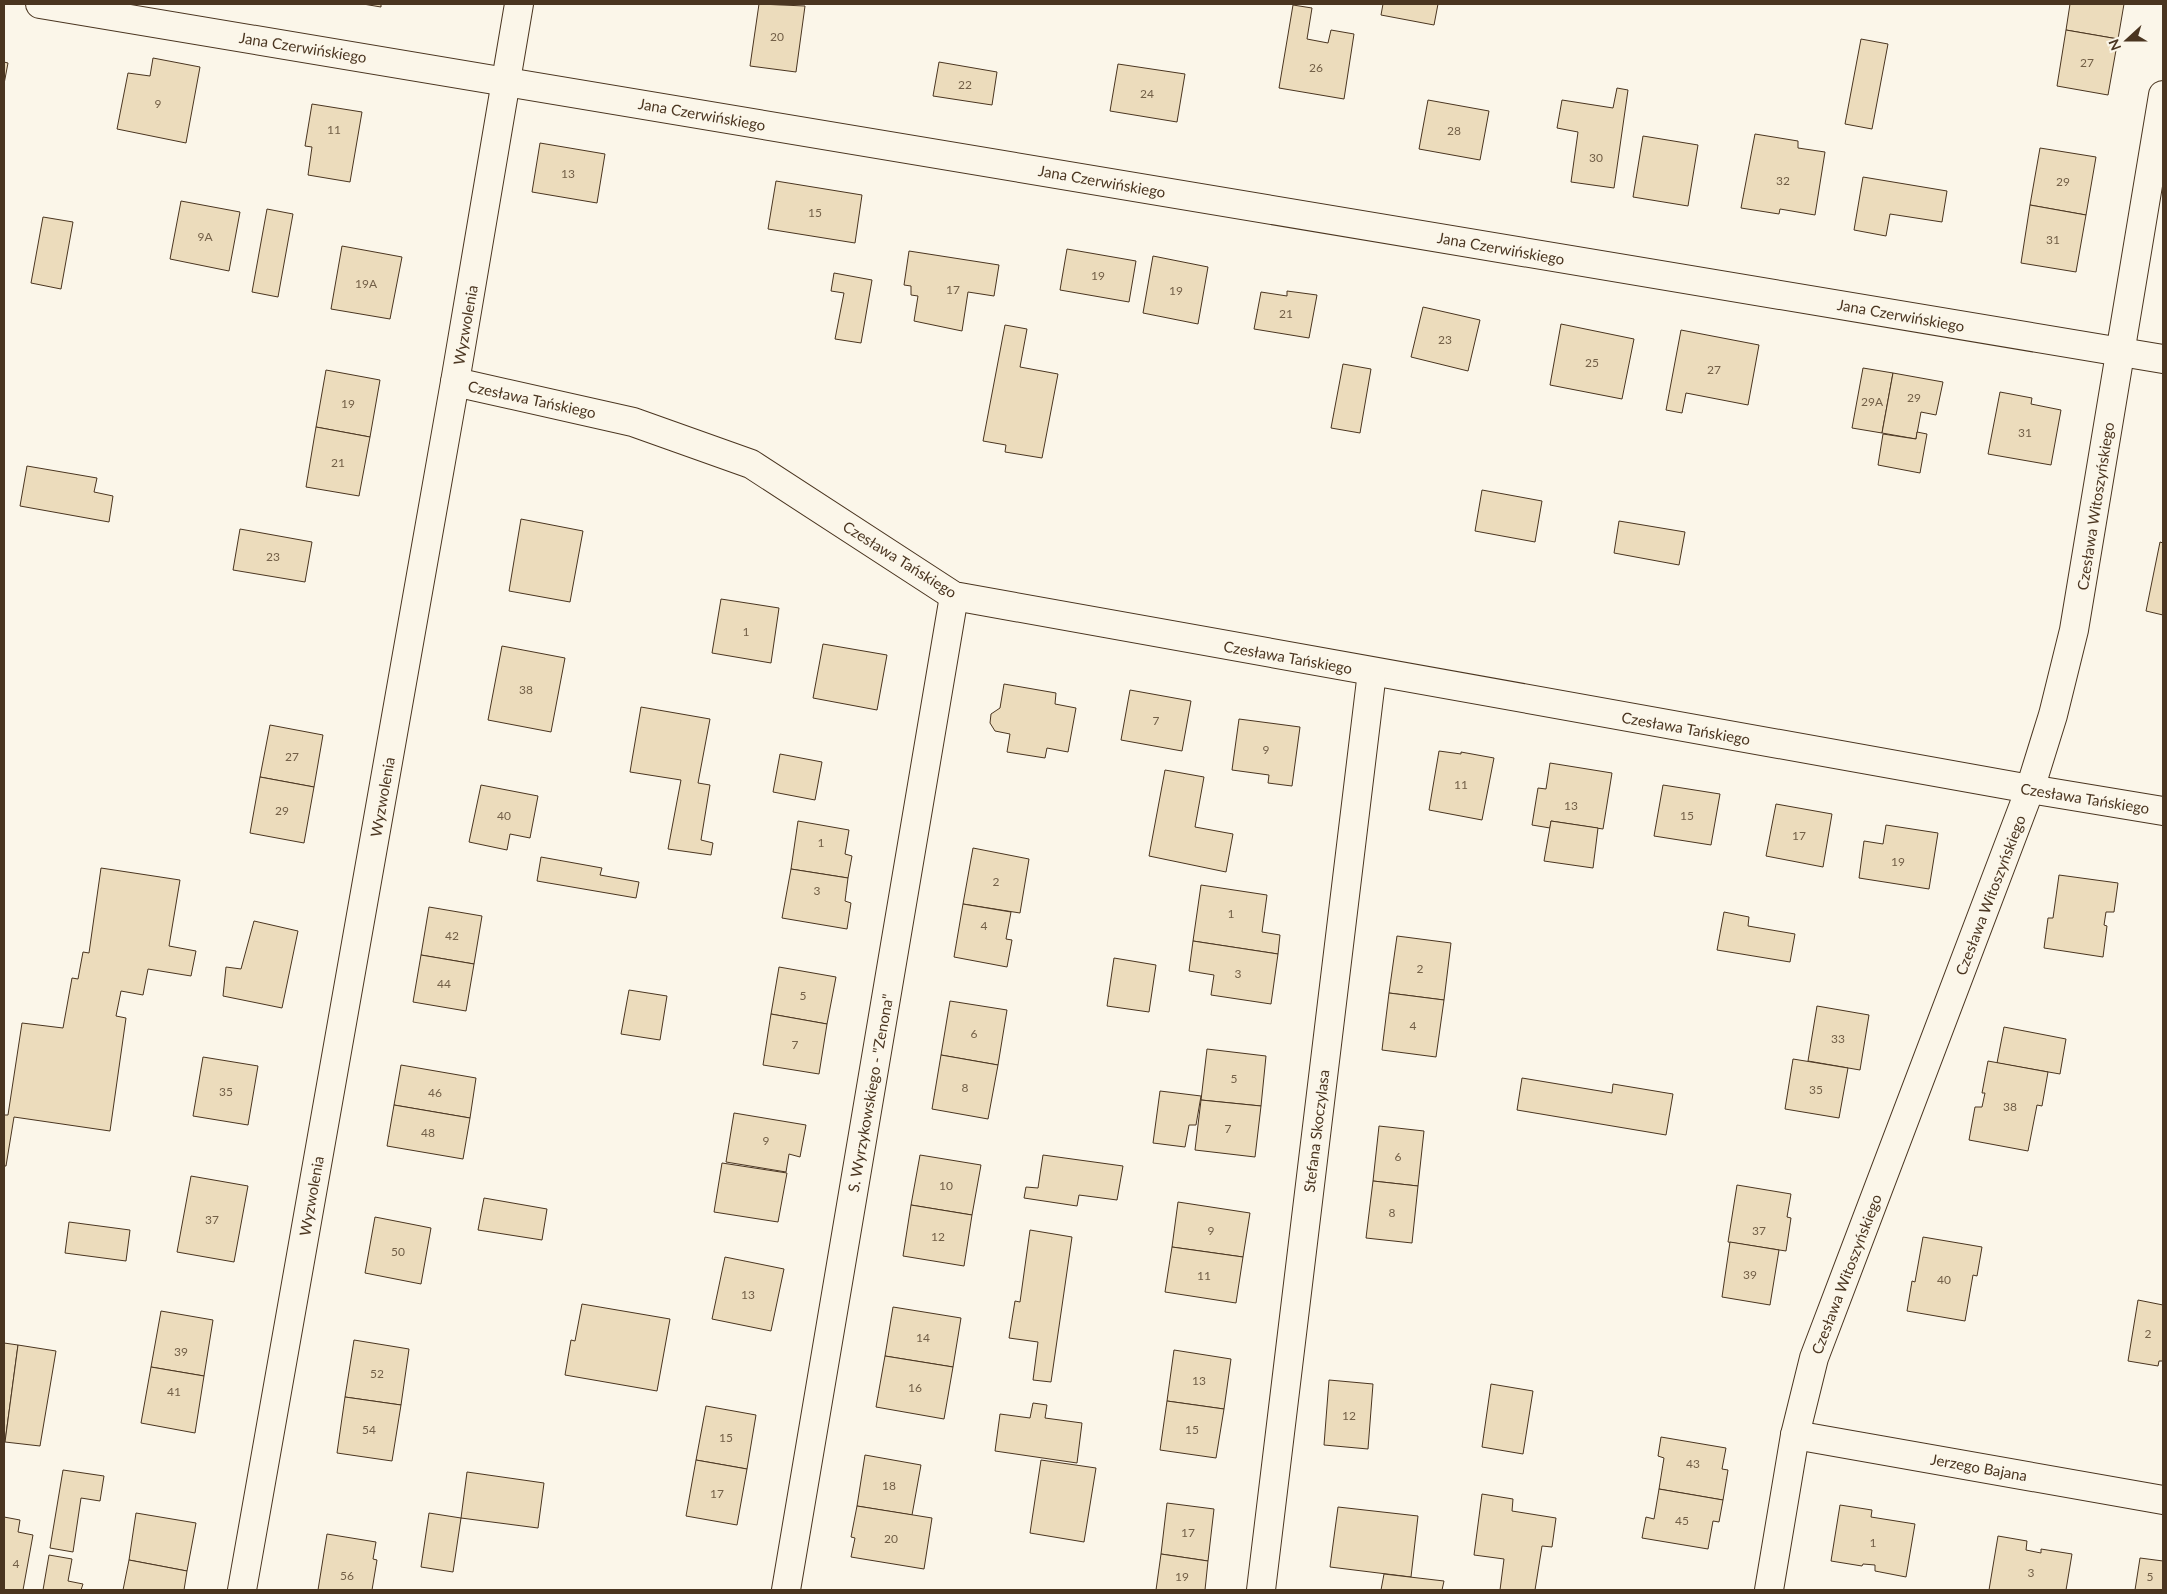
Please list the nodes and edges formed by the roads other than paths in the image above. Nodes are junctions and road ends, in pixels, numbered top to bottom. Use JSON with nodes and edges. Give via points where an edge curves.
{"nodes":[{"id":1,"x":40,"y":4,"type":"edge"},
{"id":2,"x":519,"y":4,"type":"edge"},
{"id":3,"x":506,"y":81,"type":"junction"},
{"id":4,"x":2163,"y":95,"type":"edge"},
{"id":5,"x":2121,"y":352,"type":"junction"},
{"id":6,"x":2163,"y":359,"type":"edge"},
{"id":7,"x":455,"y":382,"type":"junction"},
{"id":8,"x":954,"y":596,"type":"junction"},
{"id":9,"x":1372,"y":672,"type":"junction"},
{"id":10,"x":2030,"y":789,"type":"junction"},
{"id":11,"x":2163,"y":811,"type":"edge"},
{"id":12,"x":1795,"y":1434,"type":"junction"},
{"id":13,"x":2163,"y":1500,"type":"edge"},
{"id":14,"x":242,"y":1590,"type":"edge"},
{"id":15,"x":786,"y":1590,"type":"edge"},
{"id":16,"x":1261,"y":1590,"type":"edge"},
{"id":17,"x":1769,"y":1590,"type":"edge"}],
"edges":[{"from":1,"to":3,"type":"street","name":"Jana Czerwińskiego"},
{"from":2,"to":3,"type":"street","name":"Wyzwolenia"},
{"from":3,"to":5,"type":"street","name":"Jana Czerwińskiego"},
{"from":3,"to":7,"type":"street","name":"Wyzwolenia"},
{"from":4,"to":5,"type":"street","name":"Czesława Witoszyńskiego"},
{"from":5,"to":6,"type":"street","name":"Jana Czerwińskiego"},
{"from":5,"to":10,"type":"street","name":"Czesława Witoszyńskiego","via":[[2074,630]]},
{"from":7,"to":8,"type":"street","name":"Czesława Tańskiego","via":[[633,422],[751,464]]},
{"from":7,"to":14,"type":"street","name":"Wyzwolenia"},
{"from":8,"to":9,"type":"street","name":"Czesława Tańskiego"},
{"from":8,"to":15,"type":"street","name":"S. Wyrzykowskiego - \"Zenona\""},
{"from":9,"to":10,"type":"street","name":"Czesława Tańskiego"},
{"from":9,"to":16,"type":"street","name":"Stefana Skoczylasa"},
{"from":10,"to":11,"type":"street","name":"Czesława Tańskiego"},
{"from":10,"to":12,"type":"street","name":"Czesława Witoszyńskiego","via":[[1814,1358]]},
{"from":12,"to":13,"type":"street","name":"Jerzego Bajana"},
{"from":12,"to":17,"type":"street","name":"Czesława Witoszyńskiego"}]}
